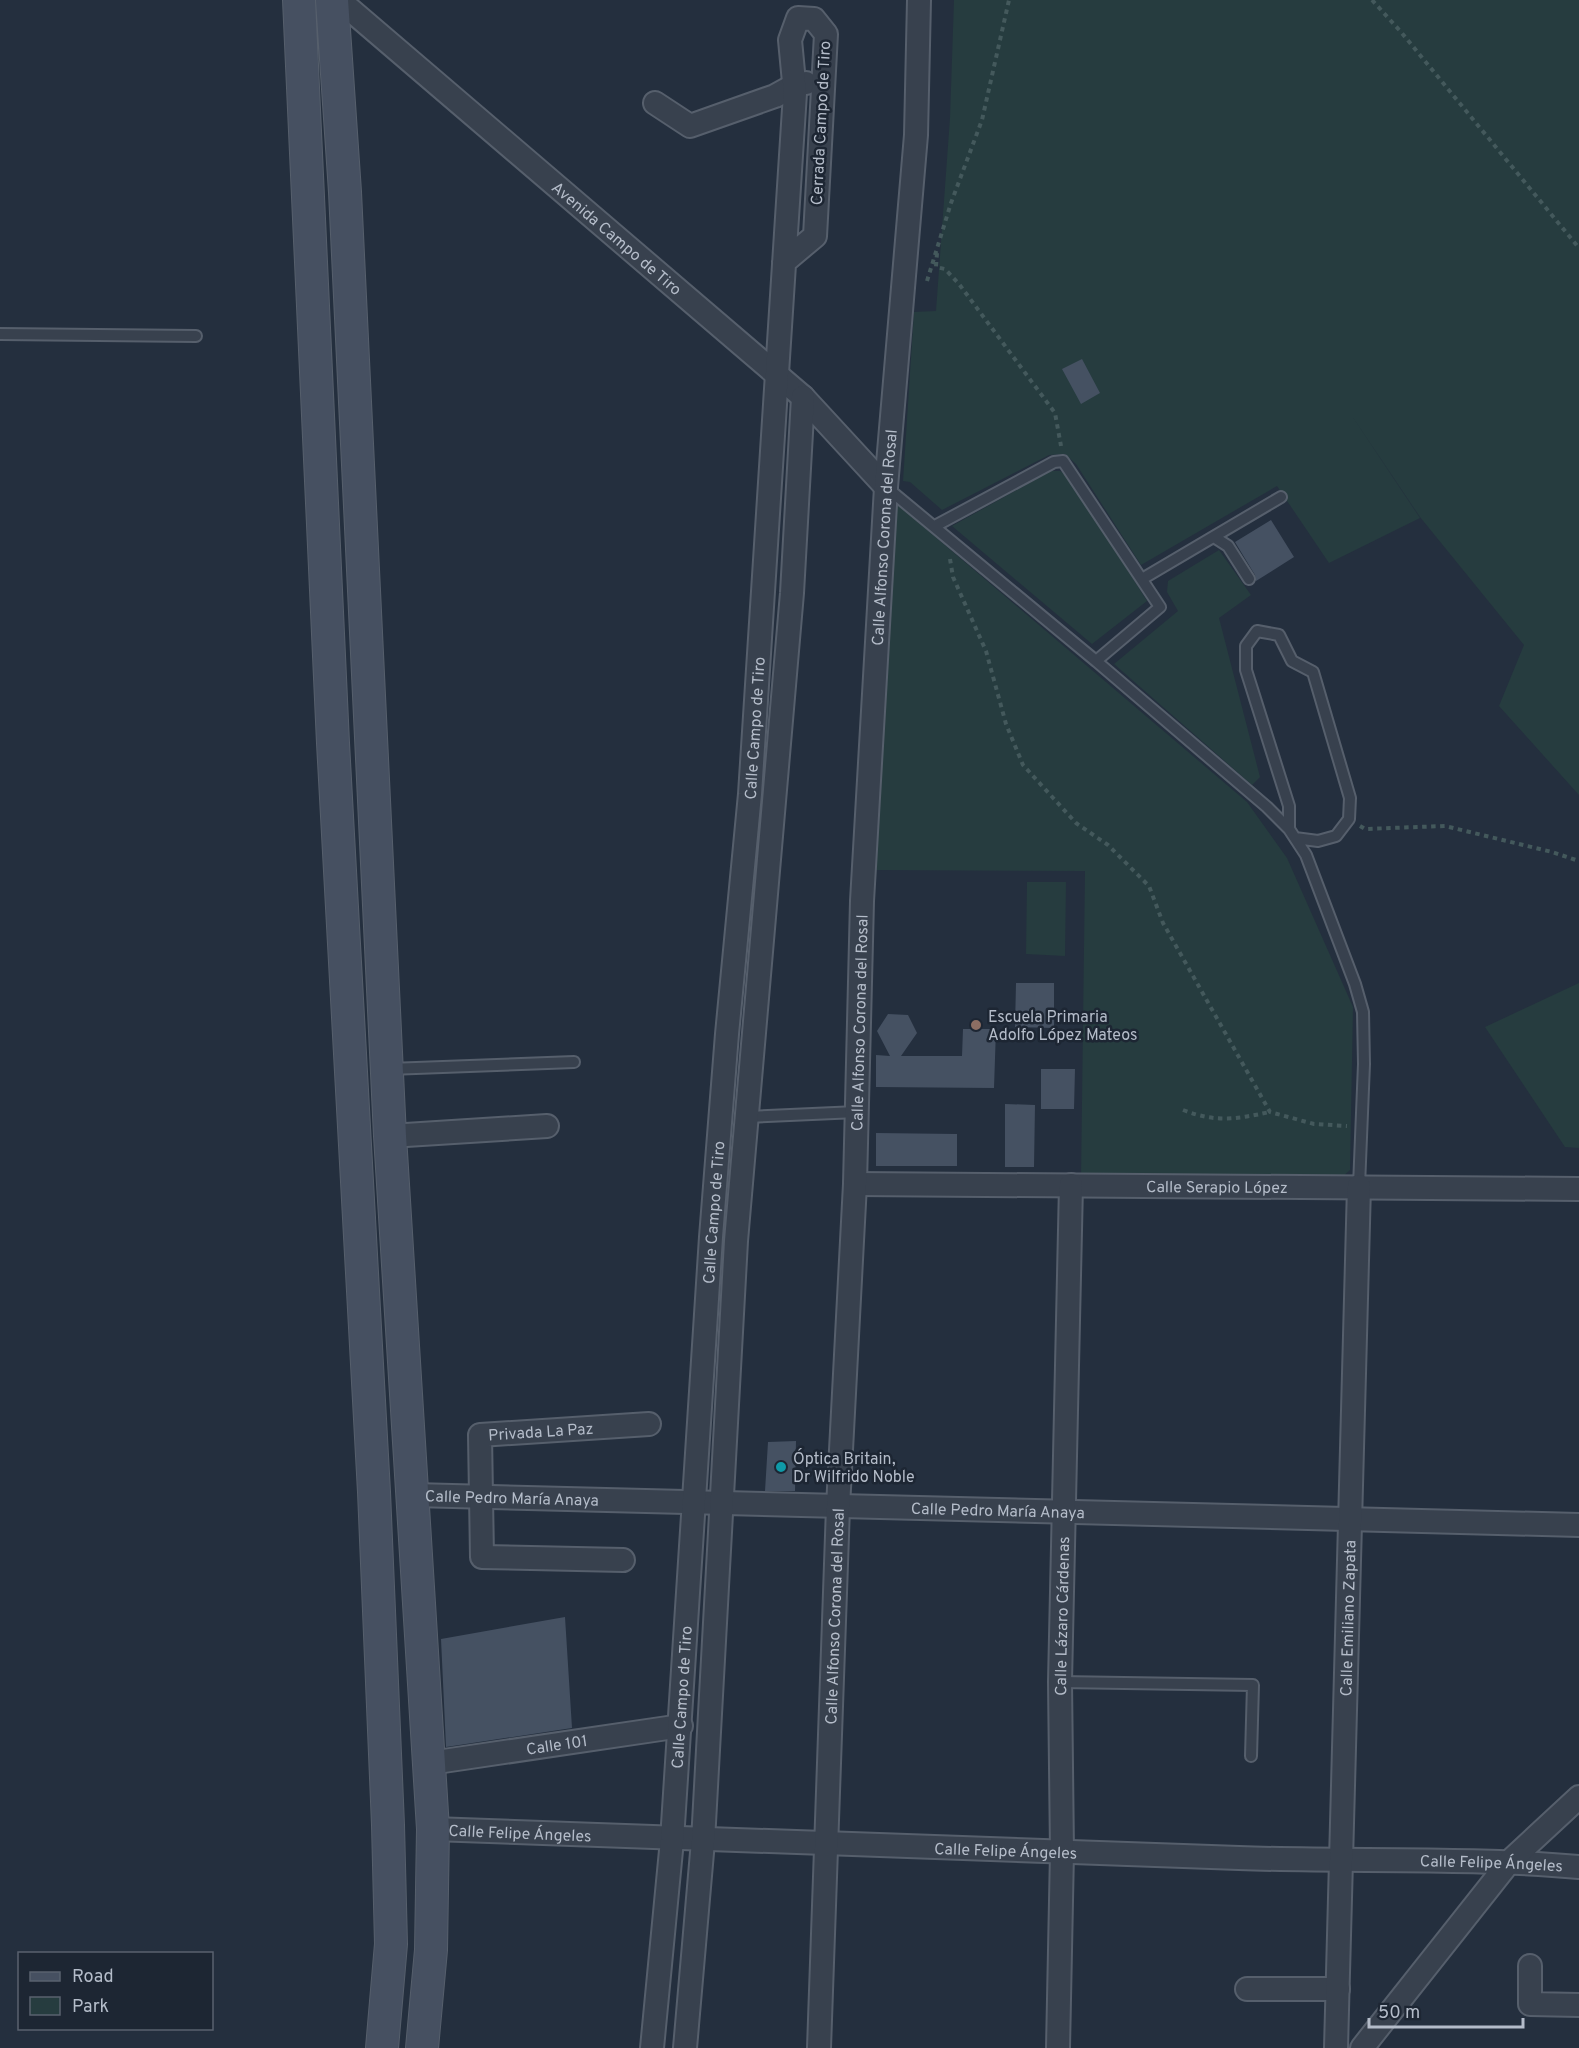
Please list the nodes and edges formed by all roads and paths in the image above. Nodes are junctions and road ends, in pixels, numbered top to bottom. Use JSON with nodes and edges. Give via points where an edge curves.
{"nodes":[{"id":1,"x":299,"y":0,"type":"edge"},
{"id":2,"x":332,"y":0,"type":"edge"},
{"id":3,"x":339,"y":0,"type":"edge"},
{"id":4,"x":919,"y":0,"type":"edge"},
{"id":5,"x":1009,"y":0,"type":"edge"},
{"id":6,"x":1372,"y":0,"type":"edge"},
{"id":7,"x":825,"y":80,"type":"junction"},
{"id":8,"x":795,"y":85,"type":"junction"},
{"id":9,"x":655,"y":103,"type":"dead end"},
{"id":10,"x":345,"y":192,"type":"junction"},
{"id":11,"x":308,"y":193,"type":"junction"},
{"id":12,"x":937,"y":246,"type":"junction"},
{"id":13,"x":1579,"y":248,"type":"edge"},
{"id":14,"x":784,"y":262,"type":"junction"},
{"id":15,"x":925,"y":292,"type":"dead end"},
{"id":16,"x":0,"y":334,"type":"edge"},
{"id":17,"x":196,"y":336,"type":"dead end"},
{"id":18,"x":777,"y":374,"type":"junction"},
{"id":19,"x":802,"y":397,"type":"junction"},
{"id":20,"x":1063,"y":461,"type":"junction"},
{"id":21,"x":886,"y":487,"type":"junction"},
{"id":22,"x":1281,"y":497,"type":"dead end"},
{"id":23,"x":935,"y":526,"type":"junction"},
{"id":24,"x":949,"y":537,"type":"junction"},
{"id":25,"x":1214,"y":537,"type":"junction"},
{"id":26,"x":1142,"y":579,"type":"junction"},
{"id":27,"x":1249,"y":579,"type":"dead end"},
{"id":28,"x":764,"y":590,"type":"junction"},
{"id":29,"x":792,"y":593,"type":"junction"},
{"id":30,"x":1096,"y":661,"type":"junction"},
{"id":31,"x":750,"y":794,"type":"junction"},
{"id":32,"x":776,"y":795,"type":"junction"},
{"id":33,"x":1349,"y":819,"type":"junction"},
{"id":34,"x":1292,"y":833,"type":"junction"},
{"id":35,"x":1579,"y":861,"type":"edge"},
{"id":36,"x":727,"y":1034,"type":"junction"},
{"id":37,"x":752,"y":1036,"type":"junction"},
{"id":38,"x":574,"y":1062,"type":"dead end"},
{"id":39,"x":387,"y":1069,"type":"junction"},
{"id":40,"x":389,"y":1101,"type":"junction"},
{"id":41,"x":353,"y":1102,"type":"junction"},
{"id":42,"x":1183,"y":1110,"type":"dead end"},
{"id":43,"x":857,"y":1112,"type":"junction"},
{"id":44,"x":1270,"y":1112,"type":"junction"},
{"id":45,"x":746,"y":1117,"type":"junction"},
{"id":46,"x":547,"y":1126,"type":"dead end"},
{"id":47,"x":1360,"y":1126,"type":"junction"},
{"id":48,"x":390,"y":1136,"type":"junction"},
{"id":49,"x":855,"y":1184,"type":"junction"},
{"id":50,"x":1071,"y":1185,"type":"junction"},
{"id":51,"x":1359,"y":1186,"type":"junction"},
{"id":52,"x":1579,"y":1189,"type":"edge"},
{"id":53,"x":649,"y":1424,"type":"dead end"},
{"id":54,"x":414,"y":1495,"type":"junction"},
{"id":55,"x":481,"y":1496,"type":"junction"},
{"id":56,"x":696,"y":1502,"type":"junction"},
{"id":57,"x":722,"y":1503,"type":"junction"},
{"id":58,"x":838,"y":1507,"type":"junction"},
{"id":59,"x":1066,"y":1513,"type":"junction"},
{"id":60,"x":1350,"y":1519,"type":"junction"},
{"id":61,"x":1579,"y":1525,"type":"edge"},
{"id":62,"x":623,"y":1560,"type":"dead end"},
{"id":63,"x":1060,"y":1682,"type":"junction"},
{"id":64,"x":681,"y":1726,"type":"junction"},
{"id":65,"x":1251,"y":1756,"type":"dead end"},
{"id":66,"x":430,"y":1763,"type":"junction"},
{"id":67,"x":1579,"y":1797,"type":"edge"},
{"id":68,"x":433,"y":1829,"type":"junction"},
{"id":69,"x":672,"y":1840,"type":"junction"},
{"id":70,"x":703,"y":1841,"type":"junction"},
{"id":71,"x":825,"y":1845,"type":"junction"},
{"id":72,"x":1062,"y":1852,"type":"junction"},
{"id":73,"x":1510,"y":1861,"type":"junction"},
{"id":74,"x":1341,"y":1862,"type":"junction"},
{"id":75,"x":1579,"y":1867,"type":"edge"},
{"id":76,"x":1530,"y":1966,"type":"dead end"},
{"id":77,"x":1247,"y":1989,"type":"dead end"},
{"id":78,"x":1338,"y":1989,"type":"junction"},
{"id":79,"x":1579,"y":2005,"type":"edge"},
{"id":80,"x":382,"y":2048,"type":"edge"},
{"id":81,"x":422,"y":2048,"type":"edge"},
{"id":82,"x":652,"y":2048,"type":"edge"},
{"id":83,"x":685,"y":2048,"type":"edge"},
{"id":84,"x":819,"y":2048,"type":"edge"},
{"id":85,"x":1058,"y":2048,"type":"edge"},
{"id":86,"x":1336,"y":2048,"type":"edge"},
{"id":87,"x":1362,"y":2048,"type":"edge"}],
"edges":[{"from":1,"to":11,"type":"main road"},
{"from":2,"to":10,"type":"main road"},
{"from":3,"to":18,"type":"street","name":"Avenida Campo de Tiro"},
{"from":4,"to":21,"type":"street","name":"Calle Alfonso Corona del Rosal","via":[[916,135]]},
{"from":5,"to":12,"type":"path","via":[[982,120]]},
{"from":6,"to":13,"type":"path"},
{"from":7,"to":8,"type":"street"},
{"from":7,"to":8,"type":"street","name":"Cerrada Campo de Tiro","via":[[826,34],[814,19],[798,18],[790,40]]},
{"from":7,"to":14,"type":"street","name":"Cerrada Campo de Tiro","via":[[815,236]]},
{"from":8,"to":9,"type":"street","via":[[690,126]]},
{"from":8,"to":14,"type":"street","name":"Cerrada Campo de Tiro"},
{"from":10,"to":11,"type":"main road","via":[[333,196]]},
{"from":10,"to":39,"type":"main road"},
{"from":11,"to":41,"type":"main road"},
{"from":12,"to":15,"type":"path"},
{"from":12,"to":20,"type":"path","via":[[936,267],[945,269],[959,284],[1055,413]]},
{"from":14,"to":18,"type":"street","name":"Cerrada Campo de Tiro"},
{"from":16,"to":17,"type":"lane"},
{"from":18,"to":19,"type":"street","name":"Avenida Campo de Tiro"},
{"from":18,"to":28,"type":"street","name":"Calle Campo de Tiro"},
{"from":19,"to":21,"type":"street","name":"Avenida Campo de Tiro"},
{"from":19,"to":29,"type":"street","name":"Calle Campo de Tiro"},
{"from":20,"to":23,"type":"lane","via":[[1054,462]]},
{"from":20,"to":26,"type":"lane"},
{"from":21,"to":23,"type":"lane"},
{"from":21,"to":43,"type":"street","name":"Calle Alfonso Corona del Rosal","via":[[862,901]]},
{"from":22,"to":25,"type":"lane"},
{"from":23,"to":24,"type":"lane"},
{"from":24,"to":30,"type":"lane"},
{"from":24,"to":44,"type":"path","via":[[953,577],[986,651],[1006,724],[1023,765],[1076,822],[1108,845],[1149,886],[1163,923]]},
{"from":25,"to":26,"type":"lane"},
{"from":25,"to":27,"type":"lane","via":[[1228,546]]},
{"from":26,"to":30,"type":"lane","via":[[1160,608]]},
{"from":28,"to":29,"type":"street"},
{"from":28,"to":31,"type":"street","name":"Calle Campo de Tiro"},
{"from":29,"to":32,"type":"street","name":"Calle Campo de Tiro"},
{"from":30,"to":34,"type":"lane"},
{"from":31,"to":32,"type":"street"},
{"from":31,"to":36,"type":"street","name":"Calle Campo de Tiro"},
{"from":32,"to":37,"type":"street","name":"Calle Campo de Tiro"},
{"from":33,"to":34,"type":"lane","via":[[1336,836],[1318,841]]},
{"from":33,"to":34,"type":"lane","via":[[1350,798],[1312,672],[1292,661],[1279,635],[1257,631],[1246,646],[1246,670],[1289,806]]},
{"from":33,"to":35,"type":"path","via":[[1365,829],[1445,826]]},
{"from":34,"to":47,"type":"lane","via":[[1310,865],[1363,1012]]},
{"from":36,"to":37,"type":"street"},
{"from":36,"to":56,"type":"street","name":"Calle Campo de Tiro"},
{"from":37,"to":45,"type":"street","name":"Calle Campo de Tiro"},
{"from":38,"to":39,"type":"lane"},
{"from":39,"to":40,"type":"main road"},
{"from":40,"to":41,"type":"main road"},
{"from":40,"to":48,"type":"main road"},
{"from":41,"to":80,"type":"main road","via":[[388,1825],[391,1944]]},
{"from":42,"to":44,"type":"path","via":[[1207,1119]]},
{"from":43,"to":45,"type":"lane"},
{"from":43,"to":49,"type":"street","name":"Calle Alfonso Corona del Rosal"},
{"from":44,"to":47,"type":"path","via":[[1314,1124]]},
{"from":45,"to":57,"type":"street","name":"Calle Campo de Tiro"},
{"from":46,"to":48,"type":"street"},
{"from":47,"to":51,"type":"lane"},
{"from":48,"to":54,"type":"main road"},
{"from":49,"to":50,"type":"street","name":"Calle Serapio López"},
{"from":49,"to":58,"type":"street","name":"Calle Alfonso Corona del Rosal"},
{"from":50,"to":51,"type":"street","name":"Calle Serapio López"},
{"from":50,"to":59,"type":"street","name":"Calle Lázaro Cárdenas"},
{"from":51,"to":52,"type":"street","name":"Calle Serapio López"},
{"from":51,"to":60,"type":"street","name":"Calle Emiliano Zapata"},
{"from":53,"to":55,"type":"street","name":"Privada La Paz","via":[[480,1435]]},
{"from":54,"to":55,"type":"street","name":"Calle Pedro María Anaya"},
{"from":54,"to":66,"type":"main road"},
{"from":55,"to":56,"type":"street","name":"Calle Pedro María Anaya"},
{"from":55,"to":62,"type":"street","name":"Privada La Paz","via":[[482,1557]]},
{"from":56,"to":57,"type":"street","name":"Calle Pedro María Anaya"},
{"from":56,"to":64,"type":"street","name":"Calle Campo de Tiro"},
{"from":57,"to":58,"type":"street","name":"Calle Pedro María Anaya"},
{"from":57,"to":70,"type":"street","name":"Calle Campo de Tiro"},
{"from":58,"to":59,"type":"street","name":"Calle Pedro María Anaya"},
{"from":58,"to":71,"type":"street","name":"Calle Alfonso Corona del Rosal"},
{"from":59,"to":60,"type":"street","name":"Calle Pedro María Anaya"},
{"from":59,"to":63,"type":"street","name":"Calle Lázaro Cárdenas"},
{"from":60,"to":61,"type":"street","name":"Calle Pedro María Anaya"},
{"from":60,"to":74,"type":"street","name":"Calle Emiliano Zapata"},
{"from":63,"to":65,"type":"lane","via":[[1253,1685]]},
{"from":63,"to":72,"type":"street","name":"Calle Lázaro Cárdenas"},
{"from":64,"to":66,"type":"street","name":"Calle 101"},
{"from":64,"to":69,"type":"street","name":"Calle Campo de Tiro"},
{"from":66,"to":68,"type":"main road"},
{"from":67,"to":73,"type":"street"},
{"from":68,"to":69,"type":"street","name":"Calle Felipe Ángeles"},
{"from":68,"to":81,"type":"main road","via":[[431,1950]]},
{"from":69,"to":70,"type":"street","name":"Calle Felipe Ángeles"},
{"from":69,"to":82,"type":"street","name":"Calle Campo de Tiro"},
{"from":70,"to":71,"type":"street","name":"Calle Felipe Ángeles"},
{"from":70,"to":83,"type":"street","name":"Calle Campo de Tiro"},
{"from":71,"to":72,"type":"street","name":"Calle Felipe Ángeles"},
{"from":71,"to":84,"type":"street","name":"Calle Alfonso Corona del Rosal"},
{"from":72,"to":74,"type":"street","name":"Calle Felipe Ángeles"},
{"from":72,"to":85,"type":"street","name":"Calle Lázaro Cárdenas"},
{"from":73,"to":74,"type":"street","name":"Calle Felipe Ángeles"},
{"from":73,"to":75,"type":"street","name":"Calle Felipe Ángeles"},
{"from":73,"to":87,"type":"street"},
{"from":74,"to":78,"type":"street","name":"Calle Emiliano Zapata"},
{"from":76,"to":79,"type":"street","via":[[1530,2004]]},
{"from":77,"to":78,"type":"street"},
{"from":78,"to":86,"type":"street","name":"Calle Emiliano Zapata"}]}
